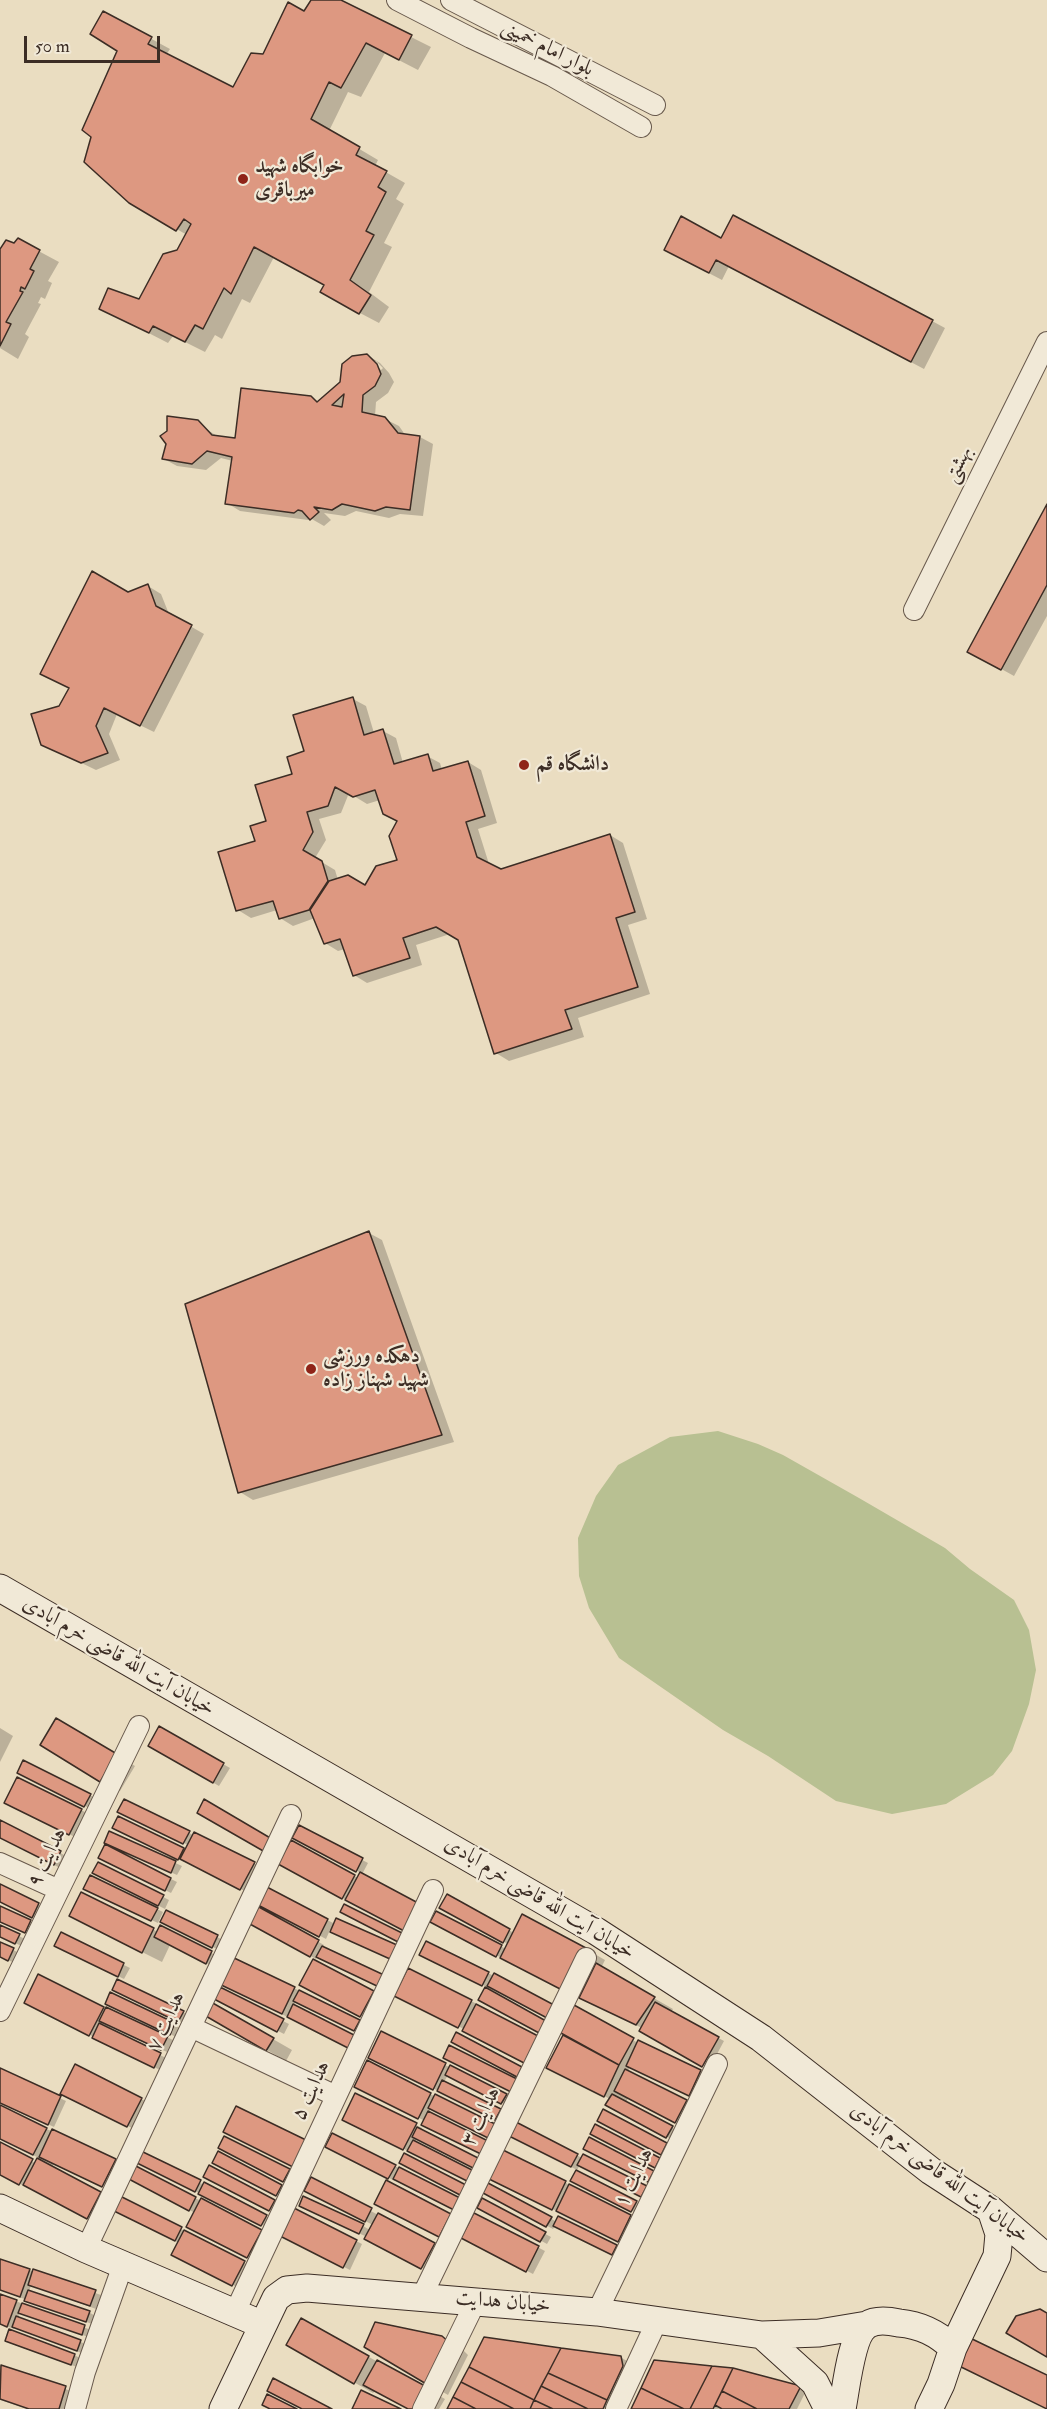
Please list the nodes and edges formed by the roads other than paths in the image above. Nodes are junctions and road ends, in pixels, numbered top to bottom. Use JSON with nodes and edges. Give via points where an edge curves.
{"nodes":[{"id":1,"x":397,"y":0,"type":"edge"},
{"id":2,"x":451,"y":0,"type":"edge"},
{"id":3,"x":655,"y":105,"type":"dead end"},
{"id":4,"x":641,"y":127,"type":"dead end"},
{"id":5,"x":1047,"y":342,"type":"edge"},
{"id":6,"x":914,"y":610,"type":"dead end"},
{"id":7,"x":0,"y":1588,"type":"edge"},
{"id":8,"x":139,"y":1726,"type":"dead end"},
{"id":9,"x":291,"y":1815,"type":"dead end"},
{"id":10,"x":0,"y":1863,"type":"edge"},
{"id":11,"x":59,"y":1890,"type":"junction"},
{"id":12,"x":433,"y":1890,"type":"dead end"},
{"id":13,"x":586,"y":1958,"type":"dead end"},
{"id":14,"x":0,"y":2011,"type":"edge"},
{"id":15,"x":191,"y":2027,"type":"junction"},
{"id":16,"x":717,"y":2064,"type":"dead end"},
{"id":17,"x":336,"y":2096,"type":"junction"},
{"id":18,"x":0,"y":2208,"type":"edge"},
{"id":19,"x":991,"y":2210,"type":"junction"},
{"id":20,"x":86,"y":2249,"type":"junction"},
{"id":21,"x":1038,"y":2250,"type":"edge"},
{"id":22,"x":997,"y":2256,"type":"junction"},
{"id":23,"x":123,"y":2265,"type":"junction"},
{"id":24,"x":422,"y":2296,"type":"junction"},
{"id":25,"x":476,"y":2301,"type":"junction"},
{"id":26,"x":235,"y":2312,"type":"junction"},
{"id":27,"x":597,"y":2312,"type":"junction"},
{"id":28,"x":657,"y":2321,"type":"junction"},
{"id":29,"x":263,"y":2325,"type":"junction"},
{"id":30,"x":867,"y":2325,"type":"junction"},
{"id":31,"x":762,"y":2335,"type":"junction"},
{"id":32,"x":953,"y":2348,"type":"junction"},
{"id":33,"x":75,"y":2409,"type":"edge"},
{"id":34,"x":222,"y":2409,"type":"edge"},
{"id":35,"x":423,"y":2409,"type":"edge"},
{"id":36,"x":616,"y":2409,"type":"edge"},
{"id":37,"x":828,"y":2409,"type":"edge"},
{"id":38,"x":842,"y":2409,"type":"edge"},
{"id":39,"x":929,"y":2409,"type":"edge"}],
"edges":[{"from":1,"to":4,"type":"street","name":"بلوار امام خمینی","via":[[552,76]]},
{"from":2,"to":3,"type":"street","name":"بلوار امام خمینی"},
{"from":5,"to":6,"type":"street","name":"بهشتی"},
{"from":7,"to":19,"type":"street","name":"خیابان آیت الله قاضی خرم آبادی","via":[[596,1931],[761,2038],[931,2171]]},
{"from":8,"to":11,"type":"street","name":"هدایت ۹"},
{"from":9,"to":15,"type":"street","name":"هدایت ۷"},
{"from":10,"to":11,"type":"street"},
{"from":11,"to":14,"type":"street","name":"هدایت ۹"},
{"from":12,"to":17,"type":"street","name":"هدایت ۵"},
{"from":13,"to":24,"type":"street","name":"هدایت ۳"},
{"from":15,"to":17,"type":"street"},
{"from":15,"to":20,"type":"street","name":"هدایت ۷"},
{"from":16,"to":27,"type":"street","name":"هدایت ۱"},
{"from":17,"to":26,"type":"street","name":"هدایت ۵"},
{"from":18,"to":20,"type":"street"},
{"from":19,"to":21,"type":"street","name":"خیابان آیت الله قاضی خرم آبادی"},
{"from":19,"to":22,"type":"street","via":[[999,2234]]},
{"from":20,"to":23,"type":"street"},
{"from":21,"to":22,"type":"street","via":[[1005,2248]]},
{"from":22,"to":32,"type":"street"},
{"from":23,"to":26,"type":"street"},
{"from":23,"to":33,"type":"street"},
{"from":24,"to":25,"type":"street","name":"خیابان هدایت"},
{"from":24,"to":29,"type":"street","name":"خیابان هدایت","via":[[287,2290],[276,2298]]},
{"from":25,"to":27,"type":"street","name":"خیابان هدایت"},
{"from":25,"to":35,"type":"street"},
{"from":26,"to":29,"type":"street"},
{"from":27,"to":28,"type":"street","name":"خیابان هدایت"},
{"from":28,"to":31,"type":"street","name":"خیابان هدایت"},
{"from":28,"to":36,"type":"street"},
{"from":29,"to":34,"type":"street","name":"خیابان هدایت"},
{"from":30,"to":31,"type":"street","name":"خیابان هدایت","via":[[819,2333]]},
{"from":30,"to":32,"type":"street","name":"خیابان هدایت","via":[[885,2321],[913,2324],[932,2331]]},
{"from":30,"to":38,"type":"street","via":[[857,2338]]},
{"from":31,"to":37,"type":"street","via":[[815,2383]]},
{"from":32,"to":39,"type":"street"}]}
